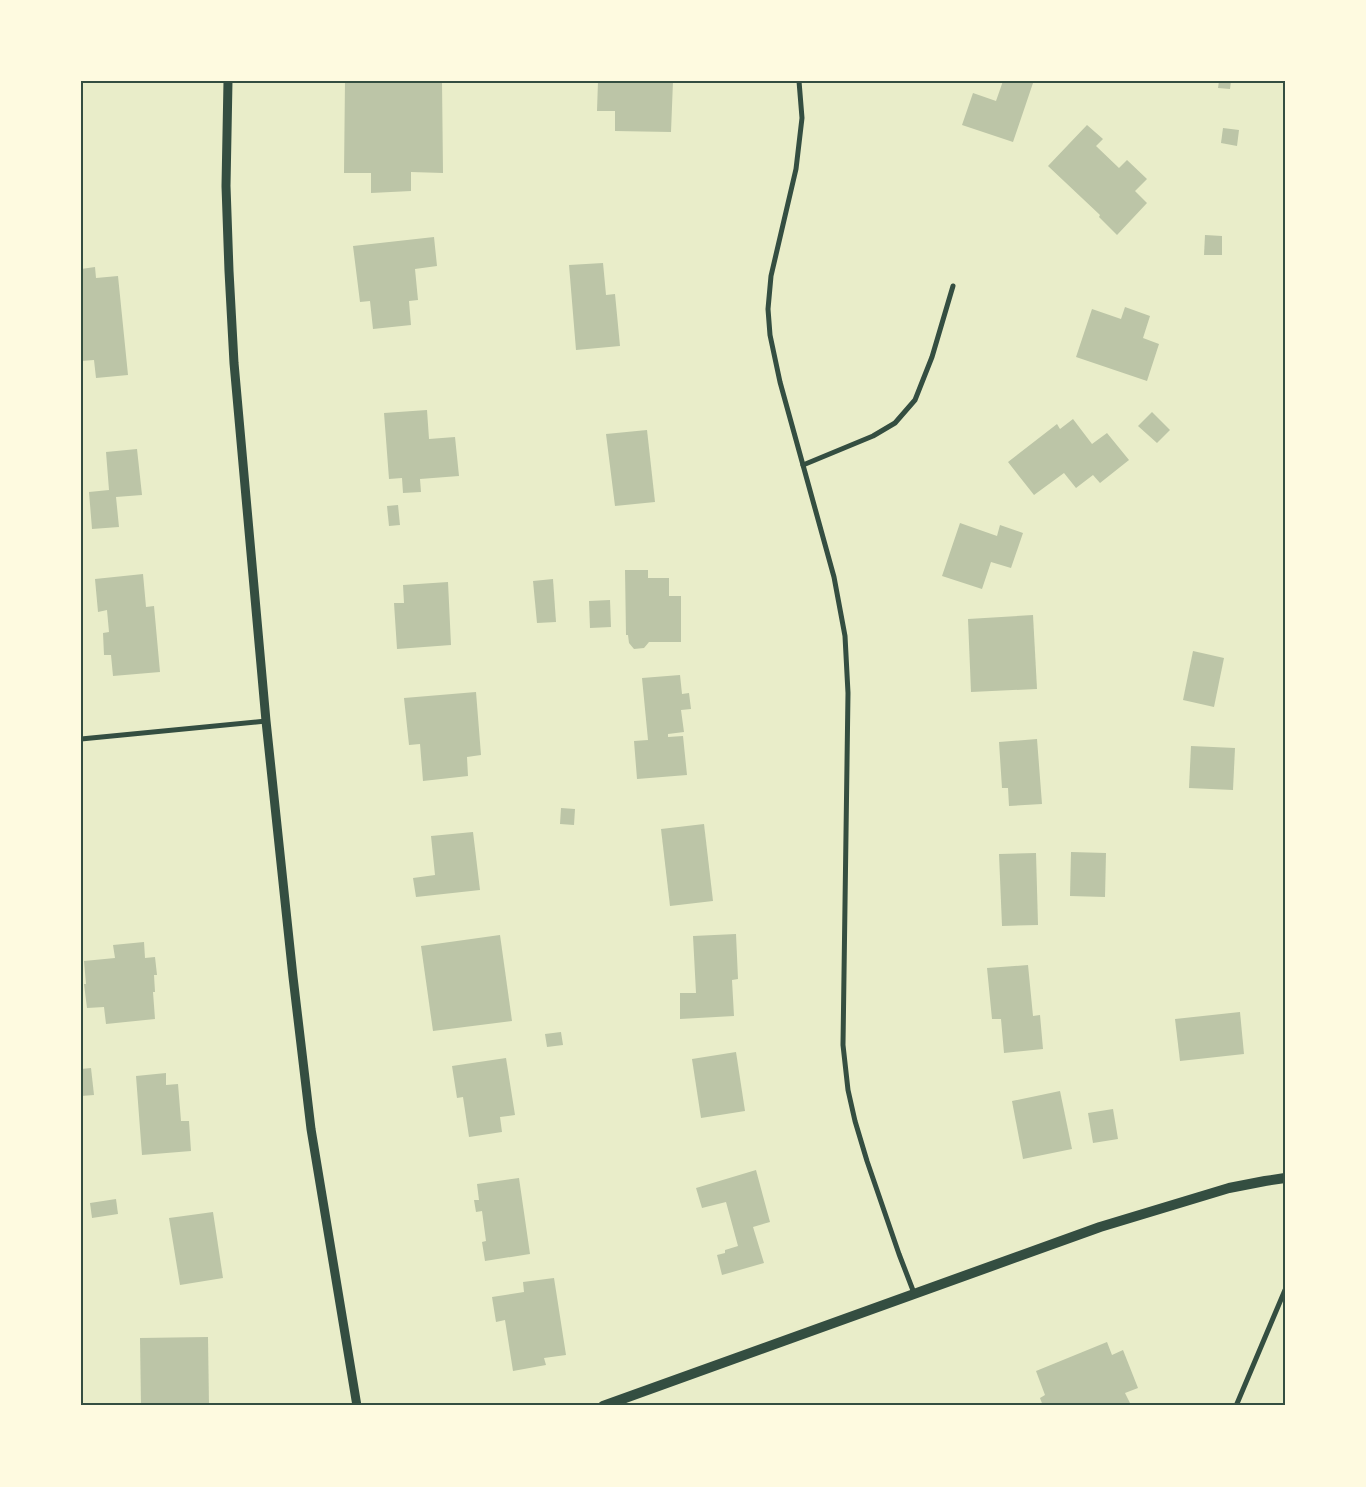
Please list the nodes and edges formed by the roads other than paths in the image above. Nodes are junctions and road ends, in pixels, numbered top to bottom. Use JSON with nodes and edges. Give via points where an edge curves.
{"nodes":[{"id":1,"x":228,"y":81,"type":"edge"},
{"id":2,"x":799,"y":81,"type":"edge"},
{"id":3,"x":953,"y":286,"type":"dead end"},
{"id":4,"x":803,"y":465,"type":"junction"},
{"id":5,"x":266,"y":721,"type":"junction"},
{"id":6,"x":81,"y":739,"type":"edge"},
{"id":7,"x":1285,"y":1178,"type":"edge"},
{"id":8,"x":1285,"y":1290,"type":"edge"},
{"id":9,"x":914,"y":1293,"type":"junction"},
{"id":10,"x":357,"y":1406,"type":"edge"},
{"id":11,"x":603,"y":1406,"type":"edge"},
{"id":12,"x":1236,"y":1406,"type":"edge"}],
"edges":[{"from":1,"to":5,"type":"street","via":[[226,186],[234,363]]},
{"from":2,"to":4,"type":"street","via":[[802,118],[796,169],[771,276],[768,309],[780,382]]},
{"from":3,"to":4,"type":"street","via":[[916,400],[895,423],[873,436]]},
{"from":4,"to":9,"type":"street","via":[[834,577],[845,636],[848,694],[843,1045],[848,1090],[867,1161]]},
{"from":5,"to":6,"type":"street"},
{"from":5,"to":10,"type":"street","via":[[312,1129]]},
{"from":7,"to":9,"type":"main road","via":[[1229,1188],[1159,1208]]},
{"from":8,"to":12,"type":"street"},
{"from":9,"to":11,"type":"main road"}]}
